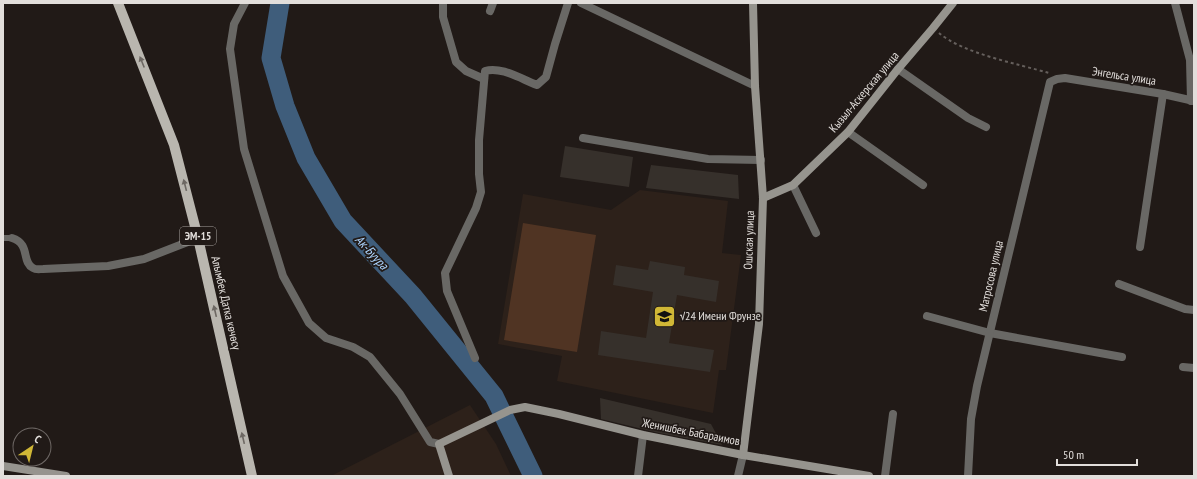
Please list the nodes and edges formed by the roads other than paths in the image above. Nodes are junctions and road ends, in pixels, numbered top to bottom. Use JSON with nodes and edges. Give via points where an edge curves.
{"nodes":[{"id":1,"x":118,"y":3,"type":"edge"},
{"id":2,"x":245,"y":3,"type":"edge"},
{"id":3,"x":443,"y":3,"type":"edge"},
{"id":4,"x":493,"y":3,"type":"edge"},
{"id":5,"x":568,"y":3,"type":"edge"},
{"id":6,"x":581,"y":3,"type":"edge"},
{"id":7,"x":753,"y":3,"type":"edge"},
{"id":8,"x":953,"y":3,"type":"edge"},
{"id":9,"x":1175,"y":3,"type":"edge"},
{"id":10,"x":490,"y":11,"type":"dead end"},
{"id":11,"x":898,"y":69,"type":"junction"},
{"id":12,"x":484,"y":79,"type":"junction"},
{"id":13,"x":1050,"y":82,"type":"joint"},
{"id":14,"x":755,"y":86,"type":"junction"},
{"id":15,"x":1163,"y":94,"type":"junction"},
{"id":16,"x":1192,"y":101,"type":"edge"},
{"id":17,"x":986,"y":127,"type":"dead end"},
{"id":18,"x":848,"y":132,"type":"junction"},
{"id":19,"x":583,"y":138,"type":"dead end"},
{"id":20,"x":761,"y":160,"type":"junction"},
{"id":21,"x":793,"y":185,"type":"junction"},
{"id":22,"x":923,"y":185,"type":"dead end"},
{"id":23,"x":763,"y":198,"type":"junction"},
{"id":24,"x":816,"y":233,"type":"dead end"},
{"id":25,"x":3,"y":238,"type":"edge"},
{"id":26,"x":12,"y":238,"type":"joint"},
{"id":27,"x":198,"y":238,"type":"junction"},
{"id":28,"x":1140,"y":247,"type":"dead end"},
{"id":29,"x":1119,"y":284,"type":"dead end"},
{"id":30,"x":1194,"y":310,"type":"edge"},
{"id":31,"x":927,"y":316,"type":"dead end"},
{"id":32,"x":990,"y":333,"type":"junction"},
{"id":33,"x":1122,"y":357,"type":"dead end"},
{"id":34,"x":475,"y":358,"type":"dead end"},
{"id":35,"x":1183,"y":367,"type":"dead end"},
{"id":36,"x":1194,"y":368,"type":"edge"},
{"id":37,"x":893,"y":414,"type":"dead end"},
{"id":38,"x":643,"y":435,"type":"junction"},
{"id":39,"x":439,"y":444,"type":"junction"},
{"id":40,"x":743,"y":455,"type":"junction"},
{"id":41,"x":3,"y":466,"type":"edge"},
{"id":42,"x":66,"y":476,"type":"edge"},
{"id":43,"x":252,"y":476,"type":"edge"},
{"id":44,"x":449,"y":476,"type":"edge"},
{"id":45,"x":638,"y":476,"type":"edge"},
{"id":46,"x":738,"y":476,"type":"edge"},
{"id":47,"x":869,"y":476,"type":"edge"},
{"id":48,"x":885,"y":476,"type":"edge"},
{"id":49,"x":968,"y":476,"type":"edge"}],
"edges":[{"from":27,"to":1,"type":"main road","name":"Алымбек Датка көчөсү","number":"ЭМ-15","one_way":true,"via":[[174,145]]},
{"from":2,"to":39,"type":"street","via":[[234,24],[230,49],[242,141],[284,276],[309,323],[326,338],[353,347],[370,357],[400,394],[430,442]]},
{"from":3,"to":12,"type":"street","via":[[443,17],[456,62],[466,71]]},
{"from":4,"to":10,"type":"street"},
{"from":5,"to":12,"type":"street","via":[[546,77],[542,82],[537,85],[492,69],[485,71]]},
{"from":6,"to":14,"type":"street"},
{"from":7,"to":14,"type":"street","name":"Ошская улица"},
{"from":8,"to":11,"type":"street","name":"Кызыл-Аскерская улица"},
{"from":9,"to":16,"type":"street","via":[[1190,60]]},
{"from":11,"to":17,"type":"street","via":[[968,118]]},
{"from":11,"to":18,"type":"street","name":"Кызыл-Аскерская улица"},
{"from":12,"to":34,"type":"street","via":[[479,140],[481,192],[445,273],[447,291]]},
{"from":13,"to":15,"type":"street","name":"Энгельса улица","via":[[1065,78]]},
{"from":13,"to":32,"type":"street","name":"Матросова улица"},
{"from":14,"to":20,"type":"street","name":"Ошская улица"},
{"from":15,"to":16,"type":"street","name":"Энгельса улица"},
{"from":15,"to":28,"type":"street"},
{"from":18,"to":21,"type":"street","name":"Кызыл-Аскерская улица"},
{"from":18,"to":22,"type":"street"},
{"from":19,"to":20,"type":"street","via":[[708,159]]},
{"from":20,"to":23,"type":"street","name":"Ошская улица"},
{"from":21,"to":23,"type":"street","name":"Кызыл-Аскерская улица"},
{"from":21,"to":24,"type":"street"},
{"from":23,"to":40,"type":"street","name":"Ошская улица","via":[[759,324]]},
{"from":25,"to":26,"type":"lane"},
{"from":26,"to":27,"type":"street","via":[[22,244],[29,265],[34,269],[43,269],[108,266],[144,259]]},
{"from":43,"to":27,"type":"main road","name":"Алымбек Датка көчөсү","number":"ЭМ-15","one_way":true},
{"from":29,"to":30,"type":"street","via":[[1185,309]]},
{"from":31,"to":32,"type":"street"},
{"from":32,"to":33,"type":"street"},
{"from":32,"to":49,"type":"street","name":"Матросова улица","via":[[971,419]]},
{"from":35,"to":36,"type":"street"},
{"from":37,"to":48,"type":"street"},
{"from":38,"to":39,"type":"street","name":"Женишбек Бабараимов","via":[[525,407],[510,410]]},
{"from":38,"to":40,"type":"street","name":"Женишбек Бабараимов"},
{"from":38,"to":45,"type":"street"},
{"from":39,"to":44,"type":"street"},
{"from":40,"to":46,"type":"street","name":"Ошская улица"},
{"from":40,"to":47,"type":"street","name":"Женишбек Бабараимов"},
{"from":41,"to":42,"type":"street"}]}
